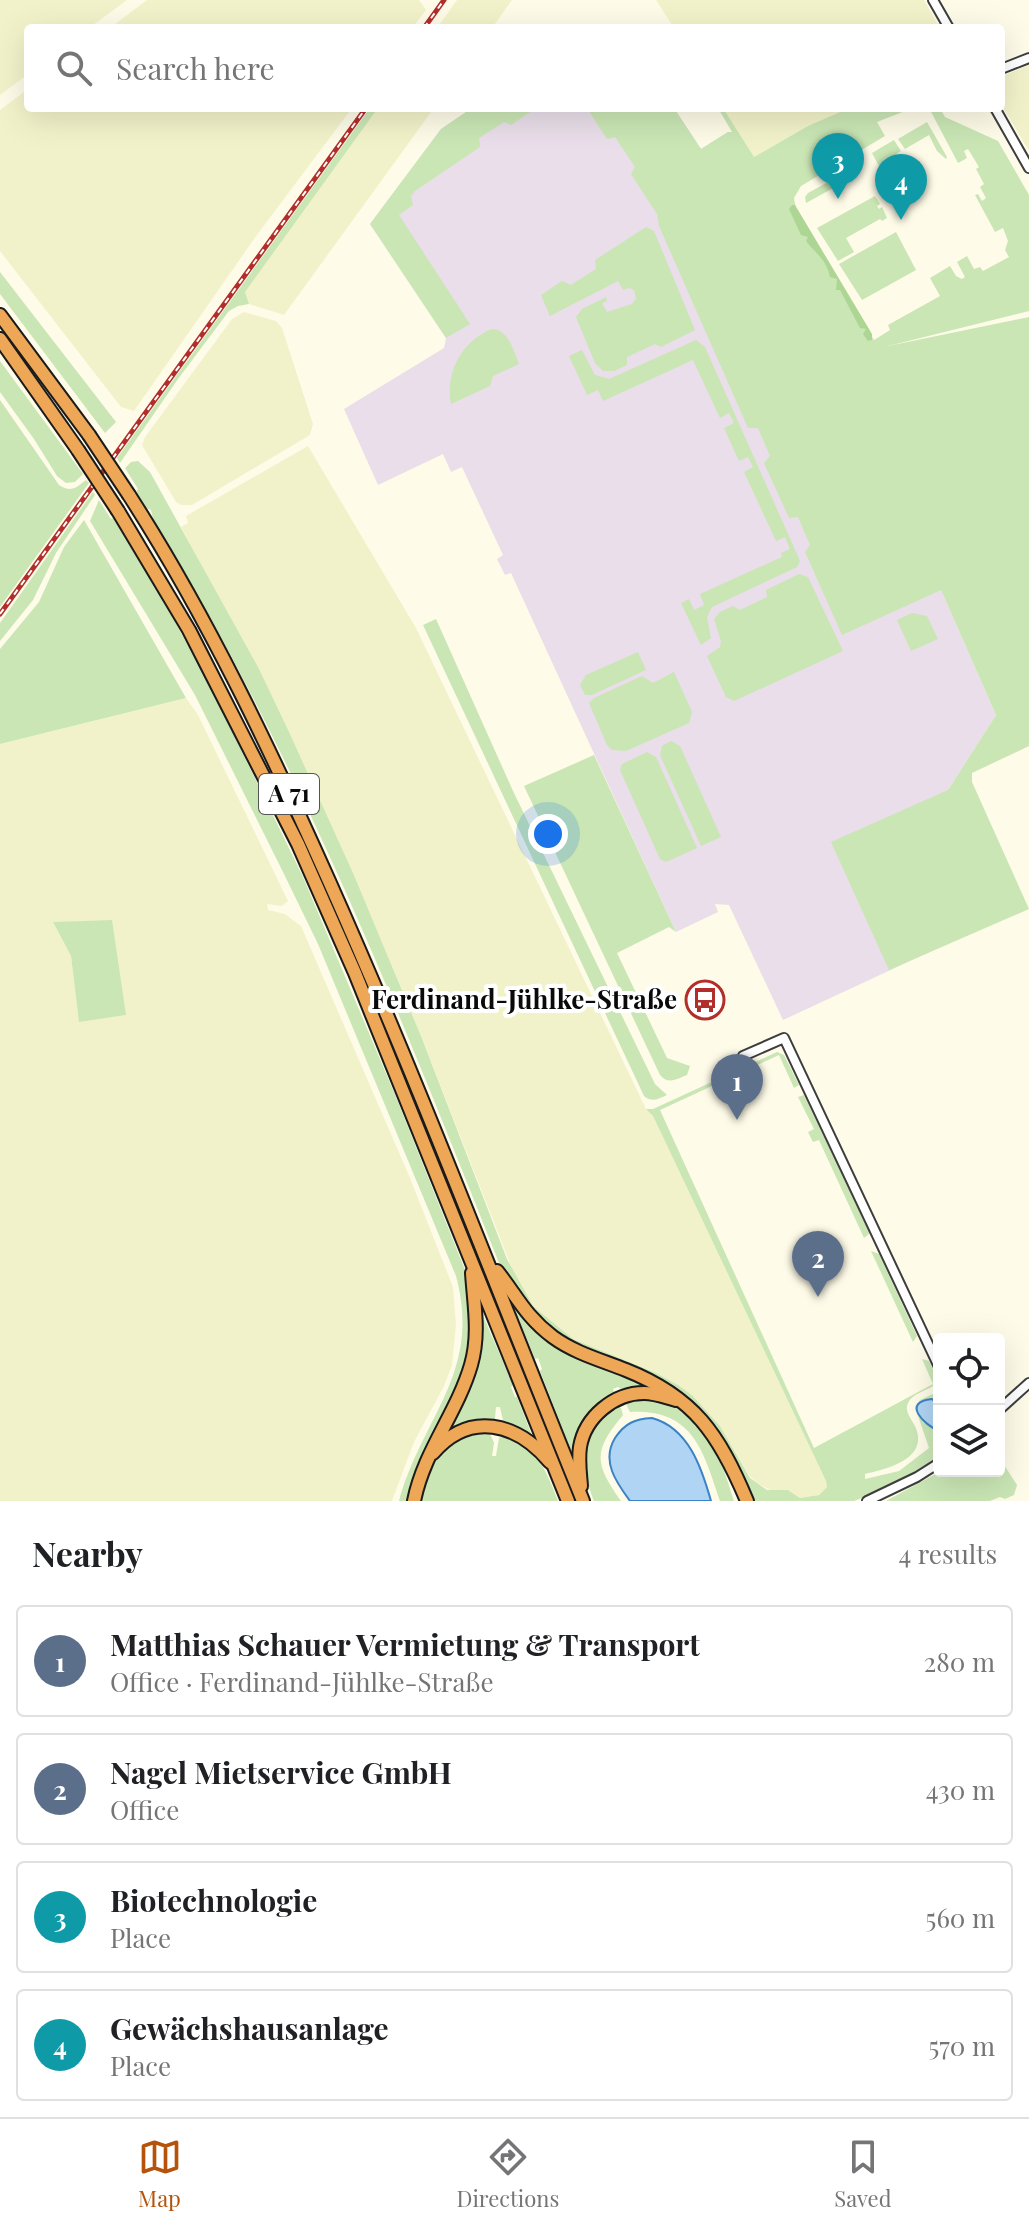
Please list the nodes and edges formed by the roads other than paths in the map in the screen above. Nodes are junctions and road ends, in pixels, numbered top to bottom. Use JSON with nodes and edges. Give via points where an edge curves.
{"nodes":[{"id":1,"x":933,"y":0,"type":"edge"},
{"id":2,"x":947,"y":24,"type":"edge"},
{"id":3,"x":1029,"y":58,"type":"edge"},
{"id":4,"x":1005,"y":67,"type":"edge"},
{"id":5,"x":997,"y":112,"type":"edge"},
{"id":6,"x":1029,"y":168,"type":"edge"},
{"id":7,"x":0,"y":315,"type":"edge"},
{"id":8,"x":0,"y":339,"type":"edge"},
{"id":9,"x":743,"y":1056,"type":"dead end"},
{"id":10,"x":486,"y":1259,"type":"junction"},
{"id":11,"x":472,"y":1262,"type":"junction"},
{"id":12,"x":933,"y":1354,"type":"edge"},
{"id":13,"x":1029,"y":1383,"type":"edge"},
{"id":14,"x":680,"y":1401,"type":"junction"},
{"id":15,"x":1005,"y":1405,"type":"edge"},
{"id":16,"x":424,"y":1465,"type":"junction"},
{"id":17,"x":933,"y":1467,"type":"edge"},
{"id":18,"x":556,"y":1471,"type":"junction"},
{"id":19,"x":577,"y":1500,"type":"edge"},
{"id":20,"x":414,"y":1501,"type":"edge"},
{"id":21,"x":747,"y":1501,"type":"edge"},
{"id":22,"x":867,"y":1501,"type":"edge"}],
"edges":[{"from":1,"to":2,"type":"street"},
{"from":3,"to":4,"type":"street"},
{"from":5,"to":6,"type":"street"},
{"from":7,"to":10,"type":"highway","number":"A 71","bridge":true,"via":[[129,495],[260,731],[369,972]]},
{"from":8,"to":11,"type":"highway","number":"A 71","bridge":true,"via":[[118,511],[249,743],[355,973]]},
{"from":9,"to":12,"type":"street","via":[[784,1038]]},
{"from":10,"to":14,"type":"highway","via":[[525,1312],[553,1337],[652,1381]]},
{"from":10,"to":19,"type":"highway","number":"A 71"},
{"from":11,"to":16,"type":"highway","via":[[472,1363]]},
{"from":11,"to":18,"type":"highway","number":"A 71"},
{"from":13,"to":15,"type":"street"},
{"from":14,"to":19,"type":"highway","via":[[633,1394],[597,1413],[580,1448]]},
{"from":14,"to":21,"type":"highway","via":[[709,1428]]},
{"from":16,"to":18,"type":"highway","via":[[453,1435],[494,1426],[524,1438]]},
{"from":16,"to":20,"type":"highway"},
{"from":17,"to":22,"type":"street"},
{"from":18,"to":19,"type":"highway","number":"A 71"}]}
